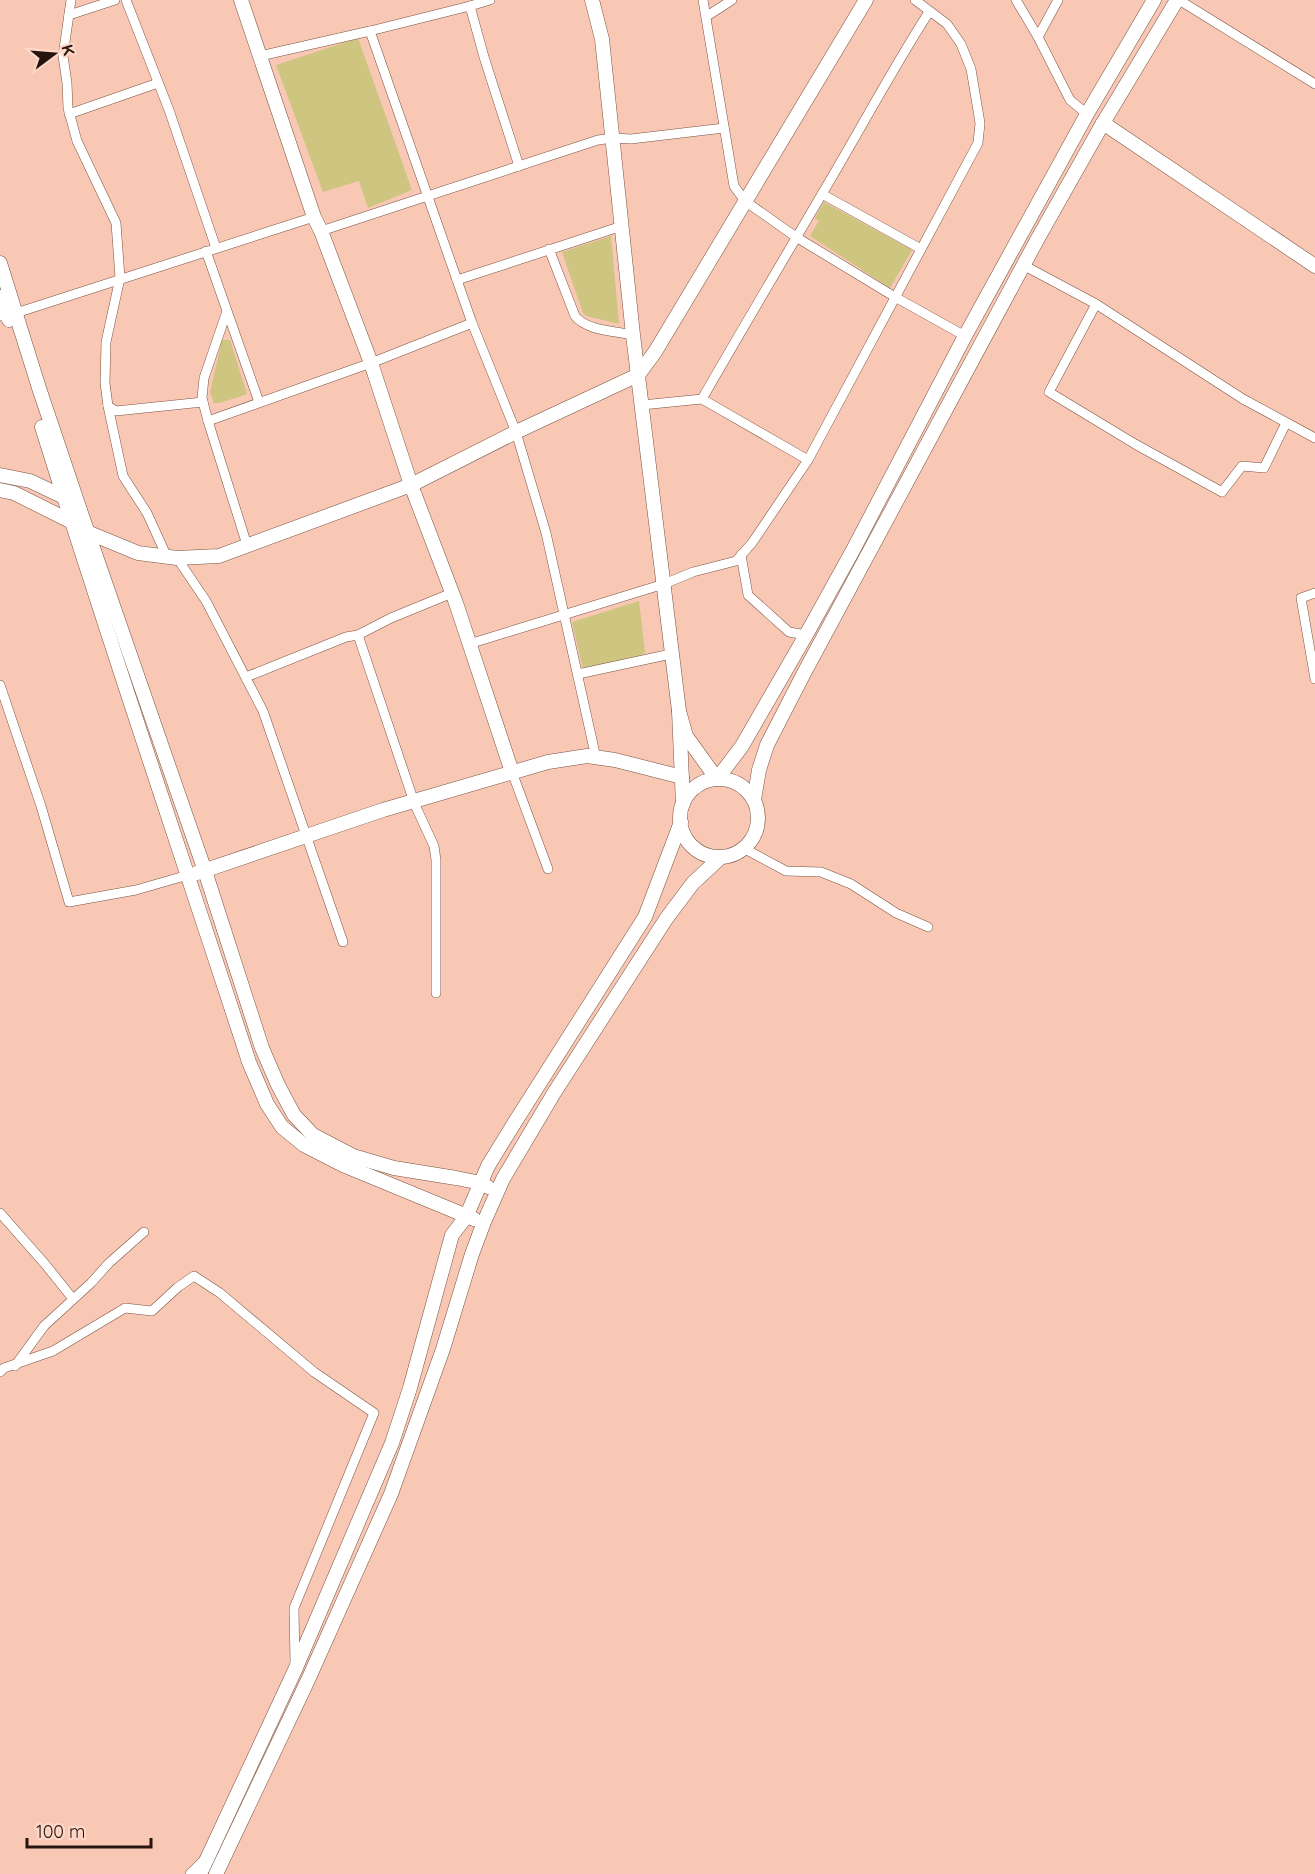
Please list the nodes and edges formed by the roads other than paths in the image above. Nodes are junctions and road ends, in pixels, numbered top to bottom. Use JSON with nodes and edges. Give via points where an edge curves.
{"nodes":[{"id":1,"x":71,"y":0,"type":"edge"},
{"id":2,"x":115,"y":0,"type":"edge"},
{"id":3,"x":126,"y":0,"type":"edge"},
{"id":4,"x":241,"y":0,"type":"edge"},
{"id":5,"x":490,"y":0,"type":"edge"},
{"id":6,"x":592,"y":0,"type":"edge"},
{"id":7,"x":703,"y":0,"type":"edge"},
{"id":8,"x":732,"y":0,"type":"edge"},
{"id":9,"x":866,"y":0,"type":"edge"},
{"id":10,"x":915,"y":0,"type":"edge"},
{"id":11,"x":1016,"y":0,"type":"edge"},
{"id":12,"x":1058,"y":0,"type":"edge"},
{"id":13,"x":1154,"y":0,"type":"edge"},
{"id":14,"x":1178,"y":0,"type":"edge"},
{"id":15,"x":470,"y":6,"type":"junction"},
{"id":16,"x":929,"y":12,"type":"junction"},
{"id":17,"x":69,"y":15,"type":"junction"},
{"id":18,"x":707,"y":16,"type":"junction"},
{"id":19,"x":370,"y":31,"type":"junction"},
{"id":20,"x":1038,"y":37,"type":"junction"},
{"id":21,"x":260,"y":56,"type":"junction"},
{"id":22,"x":158,"y":83,"type":"junction"},
{"id":23,"x":1315,"y":84,"type":"edge"},
{"id":24,"x":69,"y":114,"type":"junction"},
{"id":25,"x":1087,"y":114,"type":"junction"},
{"id":26,"x":1103,"y":123,"type":"junction"},
{"id":27,"x":724,"y":128,"type":"junction"},
{"id":28,"x":613,"y":138,"type":"junction"},
{"id":29,"x":519,"y":166,"type":"junction"},
{"id":30,"x":822,"y":194,"type":"junction"},
{"id":31,"x":428,"y":195,"type":"junction"},
{"id":32,"x":745,"y":201,"type":"junction"},
{"id":33,"x":314,"y":217,"type":"junction"},
{"id":34,"x":622,"y":226,"type":"junction"},
{"id":35,"x":321,"y":231,"type":"junction"},
{"id":36,"x":796,"y":237,"type":"junction"},
{"id":37,"x":211,"y":249,"type":"junction"},
{"id":38,"x":549,"y":249,"type":"junction"},
{"id":39,"x":921,"y":249,"type":"junction"},
{"id":40,"x":0,"y":263,"type":"edge"},
{"id":41,"x":1023,"y":265,"type":"junction"},
{"id":42,"x":1315,"y":266,"type":"edge"},
{"id":43,"x":120,"y":278,"type":"junction"},
{"id":44,"x":458,"y":280,"type":"junction"},
{"id":45,"x":0,"y":297,"type":"edge"},
{"id":46,"x":895,"y":297,"type":"junction"},
{"id":47,"x":1096,"y":304,"type":"junction"},
{"id":48,"x":227,"y":311,"type":"junction"},
{"id":49,"x":8,"y":314,"type":"edge"},
{"id":50,"x":472,"y":323,"type":"junction"},
{"id":51,"x":633,"y":335,"type":"junction"},
{"id":52,"x":965,"y":336,"type":"junction"},
{"id":53,"x":371,"y":363,"type":"junction"},
{"id":54,"x":638,"y":375,"type":"junction"},
{"id":55,"x":702,"y":399,"type":"junction"},
{"id":56,"x":203,"y":402,"type":"junction"},
{"id":57,"x":259,"y":402,"type":"junction"},
{"id":58,"x":642,"y":405,"type":"junction"},
{"id":59,"x":108,"y":406,"type":"junction"},
{"id":60,"x":208,"y":421,"type":"junction"},
{"id":61,"x":1286,"y":423,"type":"junction"},
{"id":62,"x":516,"y":432,"type":"junction"},
{"id":63,"x":1315,"y":438,"type":"edge"},
{"id":64,"x":808,"y":460,"type":"junction"},
{"id":65,"x":0,"y":475,"type":"edge"},
{"id":66,"x":411,"y":485,"type":"junction"},
{"id":67,"x":0,"y":490,"type":"edge"},
{"id":68,"x":63,"y":495,"type":"junction"},
{"id":69,"x":79,"y":509,"type":"junction"},
{"id":70,"x":72,"y":522,"type":"junction"},
{"id":71,"x":87,"y":532,"type":"junction"},
{"id":72,"x":247,"y":545,"type":"junction"},
{"id":73,"x":741,"y":555,"type":"junction"},
{"id":74,"x":172,"y":557,"type":"junction"},
{"id":75,"x":664,"y":584,"type":"junction"},
{"id":76,"x":452,"y":593,"type":"junction"},
{"id":77,"x":1315,"y":593,"type":"edge"},
{"id":78,"x":565,"y":615,"type":"junction"},
{"id":79,"x":358,"y":635,"type":"junction"},
{"id":80,"x":806,"y":635,"type":"junction"},
{"id":81,"x":469,"y":644,"type":"junction"},
{"id":82,"x":671,"y":654,"type":"junction"},
{"id":83,"x":578,"y":674,"type":"junction"},
{"id":84,"x":246,"y":677,"type":"junction"},
{"id":85,"x":1315,"y":679,"type":"edge"},
{"id":86,"x":0,"y":685,"type":"edge"},
{"id":87,"x":679,"y":711,"type":"junction"},
{"id":88,"x":596,"y":758,"type":"junction"},
{"id":89,"x":512,"y":772,"type":"junction"},
{"id":90,"x":682,"y":777,"type":"junction"},
{"id":91,"x":717,"y":779,"type":"junction"},
{"id":92,"x":754,"y":800,"type":"junction"},
{"id":93,"x":414,"y":801,"type":"junction"},
{"id":94,"x":683,"y":804,"type":"junction"},
{"id":95,"x":681,"y":822,"type":"junction"},
{"id":96,"x":308,"y":837,"type":"junction"},
{"id":97,"x":745,"y":849,"type":"junction"},
{"id":98,"x":720,"y":858,"type":"junction"},
{"id":99,"x":548,"y":869,"type":"dead end"},
{"id":100,"x":205,"y":871,"type":"junction"},
{"id":101,"x":188,"y":876,"type":"junction"},
{"id":102,"x":928,"y":927,"type":"dead end"},
{"id":103,"x":343,"y":942,"type":"dead end"},
{"id":104,"x":436,"y":993,"type":"dead end"},
{"id":105,"x":480,"y":1183,"type":"junction"},
{"id":106,"x":498,"y":1191,"type":"junction"},
{"id":107,"x":0,"y":1213,"type":"edge"},
{"id":108,"x":466,"y":1217,"type":"junction"},
{"id":109,"x":484,"y":1222,"type":"junction"},
{"id":110,"x":144,"y":1232,"type":"dead end"},
{"id":111,"x":73,"y":1299,"type":"junction"},
{"id":112,"x":15,"y":1366,"type":"junction"},
{"id":113,"x":0,"y":1372,"type":"edge"},
{"id":114,"x":295,"y":1670,"type":"junction"},
{"id":115,"x":208,"y":1856,"type":"junction"},
{"id":116,"x":190,"y":1874,"type":"edge"},
{"id":117,"x":200,"y":1874,"type":"edge"},
{"id":118,"x":216,"y":1874,"type":"edge"}],
"edges":[{"from":1,"to":17,"type":"street"},
{"from":2,"to":17,"type":"street"},
{"from":3,"to":22,"type":"street"},
{"from":4,"to":21,"type":"main road"},
{"from":5,"to":15,"type":"street"},
{"from":6,"to":28,"type":"main road","via":[[602,39]]},
{"from":7,"to":18,"type":"street"},
{"from":8,"to":18,"type":"street"},
{"from":9,"to":32,"type":"main road"},
{"from":10,"to":16,"type":"street"},
{"from":11,"to":20,"type":"street"},
{"from":12,"to":20,"type":"street"},
{"from":13,"to":25,"type":"main road"},
{"from":14,"to":23,"type":"street"},
{"from":14,"to":26,"type":"main road"},
{"from":15,"to":19,"type":"street"},
{"from":15,"to":29,"type":"street"},
{"from":16,"to":30,"type":"street"},
{"from":16,"to":39,"type":"street","via":[[947,24],[962,44],[971,69],[980,123],[978,143]]},
{"from":17,"to":24,"type":"street","via":[[63,56]]},
{"from":18,"to":27,"type":"street"},
{"from":19,"to":21,"type":"street"},
{"from":19,"to":31,"type":"street"},
{"from":20,"to":25,"type":"street","via":[[1070,100]]},
{"from":21,"to":33,"type":"main road"},
{"from":22,"to":24,"type":"street"},
{"from":22,"to":37,"type":"street"},
{"from":24,"to":43,"type":"street","via":[[77,141],[116,223]]},
{"from":25,"to":52,"type":"main road"},
{"from":26,"to":41,"type":"main road"},
{"from":26,"to":42,"type":"main road"},
{"from":27,"to":28,"type":"street"},
{"from":27,"to":32,"type":"street","via":[[734,186]]},
{"from":28,"to":29,"type":"street"},
{"from":28,"to":34,"type":"main road"},
{"from":29,"to":31,"type":"street"},
{"from":30,"to":36,"type":"street"},
{"from":30,"to":39,"type":"street"},
{"from":31,"to":35,"type":"street"},
{"from":31,"to":44,"type":"street"},
{"from":32,"to":36,"type":"street"},
{"from":32,"to":54,"type":"main road"},
{"from":33,"to":35,"type":"main road"},
{"from":33,"to":37,"type":"street"},
{"from":34,"to":38,"type":"street"},
{"from":34,"to":51,"type":"main road"},
{"from":35,"to":53,"type":"main road"},
{"from":36,"to":46,"type":"street"},
{"from":36,"to":55,"type":"street"},
{"from":37,"to":43,"type":"street"},
{"from":37,"to":48,"type":"street"},
{"from":38,"to":44,"type":"street"},
{"from":38,"to":51,"type":"street","via":[[581,323]]},
{"from":39,"to":46,"type":"street"},
{"from":40,"to":49,"type":"main road"},
{"from":41,"to":47,"type":"street"},
{"from":41,"to":92,"type":"main road","via":[[767,745]]},
{"from":43,"to":49,"type":"street"},
{"from":43,"to":59,"type":"street","via":[[106,342]]},
{"from":44,"to":50,"type":"street"},
{"from":45,"to":49,"type":"main road"},
{"from":46,"to":52,"type":"street"},
{"from":46,"to":64,"type":"street"},
{"from":47,"to":61,"type":"street"},
{"from":47,"to":61,"type":"street","via":[[1049,392],[1222,492],[1242,466],[1264,468]]},
{"from":48,"to":56,"type":"street","via":[[204,378]]},
{"from":48,"to":57,"type":"street"},
{"from":49,"to":68,"type":"main road"},
{"from":49,"to":69,"type":"main road","via":[[39,388]]},
{"from":50,"to":53,"type":"street"},
{"from":50,"to":62,"type":"street"},
{"from":51,"to":54,"type":"main road"},
{"from":52,"to":80,"type":"main road"},
{"from":53,"to":57,"type":"street"},
{"from":53,"to":66,"type":"main road"},
{"from":54,"to":58,"type":"main road"},
{"from":54,"to":62,"type":"main road"},
{"from":55,"to":58,"type":"street"},
{"from":55,"to":64,"type":"street"},
{"from":56,"to":59,"type":"street","via":[[116,411]]},
{"from":56,"to":60,"type":"street"},
{"from":57,"to":60,"type":"street"},
{"from":58,"to":75,"type":"main road"},
{"from":59,"to":74,"type":"street","via":[[123,476]]},
{"from":60,"to":72,"type":"street"},
{"from":61,"to":63,"type":"street"},
{"from":62,"to":66,"type":"main road"},
{"from":62,"to":78,"type":"street"},
{"from":64,"to":73,"type":"street"},
{"from":65,"to":68,"type":"main road","via":[[30,481]]},
{"from":66,"to":72,"type":"main road"},
{"from":66,"to":76,"type":"main road"},
{"from":67,"to":70,"type":"main road"},
{"from":68,"to":69,"type":"main road"},
{"from":68,"to":70,"type":"main road"},
{"from":69,"to":71,"type":"main road"},
{"from":70,"to":71,"type":"main road"},
{"from":70,"to":101,"type":"main road"},
{"from":71,"to":74,"type":"main road","via":[[138,553]]},
{"from":71,"to":100,"type":"main road"},
{"from":72,"to":74,"type":"main road","via":[[219,556]]},
{"from":73,"to":75,"type":"street","via":[[736,561]]},
{"from":73,"to":80,"type":"street","via":[[748,595],[789,632]]},
{"from":74,"to":84,"type":"street","via":[[206,601]]},
{"from":75,"to":78,"type":"street"},
{"from":75,"to":82,"type":"main road"},
{"from":76,"to":79,"type":"street"},
{"from":76,"to":81,"type":"main road"},
{"from":77,"to":85,"type":"street","via":[[1301,598]]},
{"from":78,"to":81,"type":"street"},
{"from":78,"to":83,"type":"street"},
{"from":79,"to":84,"type":"street"},
{"from":79,"to":93,"type":"street"},
{"from":80,"to":91,"type":"main road","via":[[742,746]]},
{"from":81,"to":89,"type":"main road"},
{"from":82,"to":83,"type":"street"},
{"from":82,"to":87,"type":"main road"},
{"from":83,"to":88,"type":"street"},
{"from":84,"to":96,"type":"street","via":[[263,711]]},
{"from":86,"to":101,"type":"street","via":[[69,902]]},
{"from":87,"to":90,"type":"main road"},
{"from":87,"to":91,"type":"main road","via":[[686,736]]},
{"from":88,"to":89,"type":"main road","via":[[548,762]]},
{"from":88,"to":90,"type":"main road"},
{"from":89,"to":93,"type":"main road"},
{"from":89,"to":99,"type":"street"},
{"from":90,"to":94,"type":"main road"},
{"from":91,"to":92,"type":"main road","via":[[735,782]]},
{"from":91,"to":94,"type":"main road","via":[[699,784]]},
{"from":92,"to":97,"type":"main road","via":[[759,812],[758,826]]},
{"from":93,"to":96,"type":"main road"},
{"from":93,"to":104,"type":"street","via":[[434,846],[436,860]]},
{"from":94,"to":95,"type":"main road"},
{"from":95,"to":98,"type":"main road","via":[[681,829],[695,849]]},
{"from":95,"to":105,"type":"main road","via":[[645,917]]},
{"from":96,"to":100,"type":"main road"},
{"from":96,"to":103,"type":"street"},
{"from":97,"to":98,"type":"main road"},
{"from":97,"to":102,"type":"street","via":[[786,871],[821,872],[851,884],[896,913]]},
{"from":98,"to":106,"type":"main road","via":[[693,883],[666,919],[554,1093]]},
{"from":100,"to":101,"type":"main road"},
{"from":100,"to":105,"type":"main road","via":[[262,1047],[294,1115],[313,1135],[353,1156],[394,1168]]},
{"from":101,"to":108,"type":"main road","via":[[249,1062],[282,1127],[304,1145],[343,1165]]},
{"from":105,"to":106,"type":"main road"},
{"from":105,"to":108,"type":"main road"},
{"from":106,"to":109,"type":"main road"},
{"from":107,"to":111,"type":"street"},
{"from":108,"to":109,"type":"main road"},
{"from":108,"to":114,"type":"main road","via":[[452,1235],[392,1443]]},
{"from":109,"to":118,"type":"main road","via":[[391,1494]]},
{"from":110,"to":111,"type":"street"},
{"from":111,"to":112,"type":"street","via":[[44,1326]]},
{"from":112,"to":113,"type":"street"},
{"from":112,"to":114,"type":"street","via":[[53,1351],[125,1308],[152,1311],[194,1276],[314,1372],[374,1413],[294,1608]]},
{"from":114,"to":115,"type":"main road"},
{"from":115,"to":116,"type":"street"},
{"from":115,"to":117,"type":"main road"}]}
